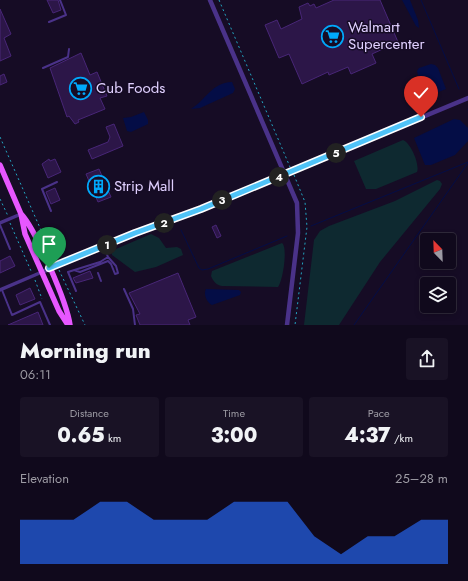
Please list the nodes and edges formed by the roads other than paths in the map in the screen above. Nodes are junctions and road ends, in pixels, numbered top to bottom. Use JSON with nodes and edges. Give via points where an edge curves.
{"nodes":[{"id":1,"x":60,"y":0,"type":"edge"},
{"id":2,"x":210,"y":0,"type":"edge"},
{"id":3,"x":49,"y":22,"type":"dead end"},
{"id":4,"x":69,"y":49,"type":"dead end"},
{"id":5,"x":43,"y":68,"type":"dead end"},
{"id":6,"x":468,"y":98,"type":"edge"},
{"id":7,"x":0,"y":166,"type":"edge"},
{"id":8,"x":285,"y":174,"type":"junction"},
{"id":9,"x":57,"y":182,"type":"dead end"},
{"id":10,"x":52,"y":211,"type":"dead end"},
{"id":11,"x":21,"y":214,"type":"junction"},
{"id":12,"x":0,"y":224,"type":"edge"},
{"id":13,"x":103,"y":246,"type":"junction"},
{"id":14,"x":10,"y":249,"type":"dead end"},
{"id":15,"x":108,"y":257,"type":"junction"},
{"id":16,"x":116,"y":266,"type":"junction"},
{"id":17,"x":112,"y":267,"type":"junction"},
{"id":18,"x":49,"y":268,"type":"junction"},
{"id":19,"x":73,"y":270,"type":"junction"},
{"id":20,"x":42,"y":272,"type":"junction"},
{"id":21,"x":98,"y":273,"type":"dead end"},
{"id":22,"x":101,"y":281,"type":"dead end"},
{"id":23,"x":1,"y":289,"type":"edge"},
{"id":24,"x":124,"y":289,"type":"dead end"},
{"id":25,"x":76,"y":291,"type":"dead end"},
{"id":26,"x":50,"y":325,"type":"edge"},
{"id":27,"x":69,"y":325,"type":"edge"},
{"id":28,"x":135,"y":325,"type":"edge"},
{"id":29,"x":287,"y":325,"type":"edge"}],
"edges":[{"from":1,"to":3,"type":"lane","via":[[66,15]]},
{"from":2,"to":8,"type":"street"},
{"from":4,"to":5,"type":"lane","via":[[68,57]]},
{"from":6,"to":8,"type":"street"},
{"from":7,"to":11,"type":"main road"},
{"from":8,"to":13,"type":"street"},
{"from":8,"to":29,"type":"street","via":[[297,203],[299,223]]},
{"from":9,"to":10,"type":"lane","via":[[42,189]]},
{"from":11,"to":12,"type":"street"},
{"from":11,"to":18,"type":"main road","via":[[33,229]]},
{"from":11,"to":20,"type":"main road","via":[[24,229]]},
{"from":12,"to":14,"type":"lane"},
{"from":13,"to":15,"type":"lane"},
{"from":13,"to":18,"type":"street"},
{"from":15,"to":16,"type":"lane"},
{"from":15,"to":19,"type":"lane"},
{"from":16,"to":17,"type":"lane"},
{"from":16,"to":17,"type":"lane","via":[[118,273],[115,274]]},
{"from":17,"to":19,"type":"lane","via":[[108,261],[80,272]]},
{"from":18,"to":20,"type":"street"},
{"from":18,"to":27,"type":"main road","via":[[66,307]]},
{"from":19,"to":25,"type":"lane","via":[[68,272]]},
{"from":20,"to":23,"type":"street"},
{"from":20,"to":27,"type":"main road","via":[[59,311]]},
{"from":21,"to":22,"type":"lane"},
{"from":23,"to":26,"type":"lane","via":[[12,314],[40,302]]},
{"from":24,"to":28,"type":"lane","via":[[133,309]]}]}
